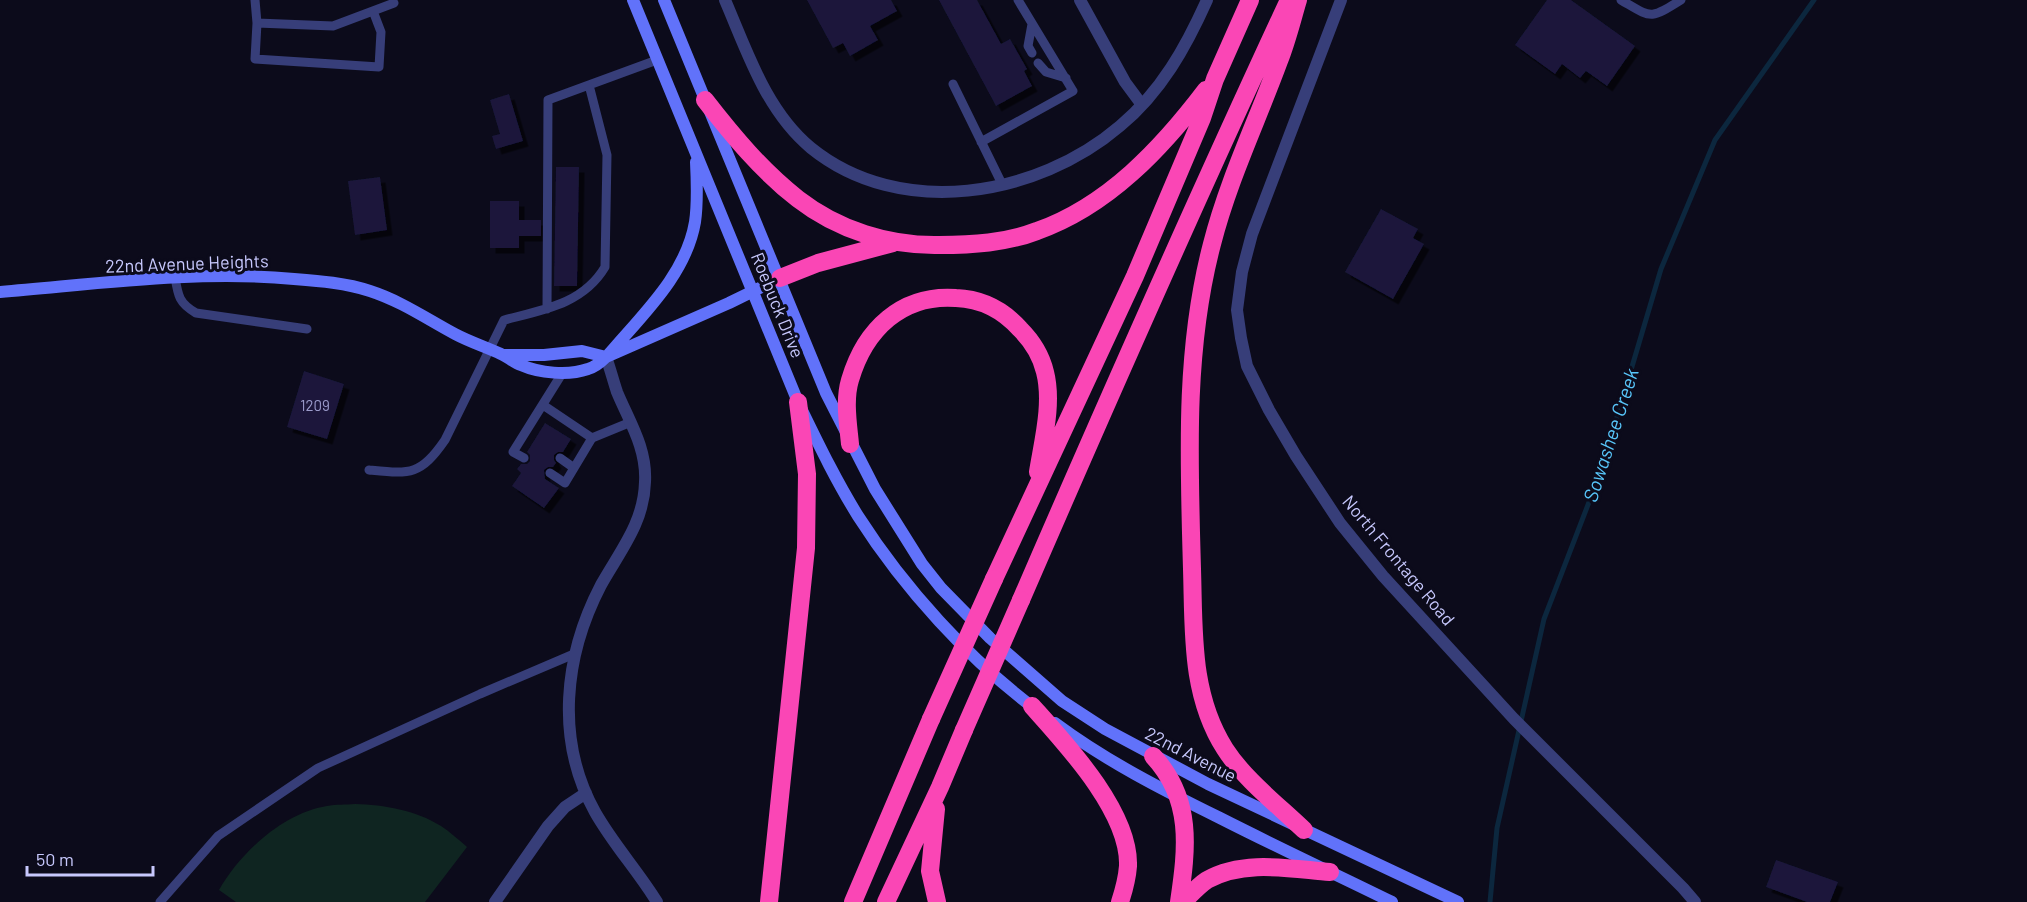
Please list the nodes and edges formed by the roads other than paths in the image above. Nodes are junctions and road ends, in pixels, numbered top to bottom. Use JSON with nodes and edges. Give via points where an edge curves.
{"nodes":[{"id":1,"x":255,"y":0,"type":"edge"},
{"id":2,"x":633,"y":0,"type":"edge"},
{"id":3,"x":664,"y":0,"type":"edge"},
{"id":4,"x":725,"y":0,"type":"edge"},
{"id":5,"x":1017,"y":0,"type":"edge"},
{"id":6,"x":1080,"y":0,"type":"edge"},
{"id":7,"x":1207,"y":0,"type":"edge"},
{"id":8,"x":1250,"y":0,"type":"edge"},
{"id":9,"x":1289,"y":0,"type":"edge"},
{"id":10,"x":1298,"y":0,"type":"edge"},
{"id":11,"x":1341,"y":0,"type":"edge"},
{"id":12,"x":1621,"y":0,"type":"edge"},
{"id":13,"x":1681,"y":0,"type":"edge"},
{"id":14,"x":394,"y":3,"type":"dead end"},
{"id":15,"x":373,"y":11,"type":"junction"},
{"id":16,"x":257,"y":23,"type":"junction"},
{"id":17,"x":1032,"y":24,"type":"junction"},
{"id":18,"x":1032,"y":53,"type":"dead end"},
{"id":19,"x":657,"y":60,"type":"junction"},
{"id":20,"x":1038,"y":63,"type":"dead end"},
{"id":21,"x":1066,"y":78,"type":"junction"},
{"id":22,"x":1215,"y":79,"type":"junction"},
{"id":23,"x":952,"y":84,"type":"dead end"},
{"id":24,"x":589,"y":85,"type":"junction"},
{"id":25,"x":705,"y":100,"type":"junction"},
{"id":26,"x":1142,"y":105,"type":"junction"},
{"id":27,"x":981,"y":142,"type":"junction"},
{"id":28,"x":696,"y":153,"type":"junction"},
{"id":29,"x":1002,"y":184,"type":"junction"},
{"id":30,"x":895,"y":243,"type":"junction"},
{"id":31,"x":175,"y":277,"type":"junction"},
{"id":32,"x":780,"y":278,"type":"junction"},
{"id":33,"x":754,"y":291,"type":"junction"},
{"id":34,"x":0,"y":292,"type":"edge"},
{"id":35,"x":547,"y":309,"type":"junction"},
{"id":36,"x":307,"y":329,"type":"dead end"},
{"id":37,"x":489,"y":350,"type":"junction"},
{"id":38,"x":503,"y":354,"type":"junction"},
{"id":39,"x":606,"y":357,"type":"junction"},
{"id":40,"x":563,"y":372,"type":"junction"},
{"id":41,"x":798,"y":402,"type":"junction"},
{"id":42,"x":543,"y":405,"type":"junction"},
{"id":43,"x":631,"y":422,"type":"junction"},
{"id":44,"x":524,"y":435,"type":"junction"},
{"id":45,"x":592,"y":438,"type":"junction"},
{"id":46,"x":534,"y":441,"type":"dead end"},
{"id":47,"x":850,"y":444,"type":"junction"},
{"id":48,"x":524,"y":458,"type":"dead end"},
{"id":49,"x":560,"y":458,"type":"dead end"},
{"id":50,"x":574,"y":468,"type":"junction"},
{"id":51,"x":369,"y":470,"type":"dead end"},
{"id":52,"x":550,"y":472,"type":"dead end"},
{"id":53,"x":1035,"y":494,"type":"junction"},
{"id":54,"x":941,"y":588,"type":"joint"},
{"id":55,"x":574,"y":654,"type":"junction"},
{"id":56,"x":1032,"y":706,"type":"junction"},
{"id":57,"x":1153,"y":756,"type":"junction"},
{"id":58,"x":940,"y":787,"type":"junction"},
{"id":59,"x":585,"y":793,"type":"junction"},
{"id":60,"x":1178,"y":797,"type":"junction"},
{"id":61,"x":1304,"y":830,"type":"junction"},
{"id":62,"x":1330,"y":872,"type":"junction"},
{"id":63,"x":160,"y":902,"type":"edge"},
{"id":64,"x":495,"y":902,"type":"edge"},
{"id":65,"x":657,"y":902,"type":"edge"},
{"id":66,"x":769,"y":902,"type":"edge"},
{"id":67,"x":853,"y":902,"type":"edge"},
{"id":68,"x":886,"y":902,"type":"edge"},
{"id":69,"x":938,"y":902,"type":"edge"},
{"id":70,"x":1120,"y":902,"type":"edge"},
{"id":71,"x":1181,"y":902,"type":"edge"},
{"id":72,"x":1392,"y":902,"type":"edge"},
{"id":73,"x":1458,"y":902,"type":"edge"},
{"id":74,"x":1695,"y":902,"type":"edge"}],
"edges":[{"from":1,"to":16,"type":"lane"},
{"from":2,"to":19,"type":"main road","name":"Roebuck Drive"},
{"from":3,"to":25,"type":"main road","name":"Roebuck Drive"},
{"from":4,"to":29,"type":"street","via":[[771,100],[809,147],[833,163],[858,177],[918,192]]},
{"from":5,"to":17,"type":"lane"},
{"from":6,"to":26,"type":"street"},
{"from":7,"to":26,"type":"street","via":[[1175,63]]},
{"from":8,"to":22,"type":"highway"},
{"from":9,"to":58,"type":"highway","bridge":true,"via":[[1126,357]]},
{"from":10,"to":61,"type":"highway","via":[[1212,243],[1191,377],[1189,464],[1195,659],[1201,694],[1226,750]]},
{"from":11,"to":74,"type":"street","name":"North Frontage Road","via":[[1252,234],[1242,272],[1237,310],[1247,366],[1296,456],[1340,522],[1383,576],[1514,719]]},
{"from":12,"to":13,"type":"lane","via":[[1646,15],[1659,14]]},
{"from":14,"to":15,"type":"lane"},
{"from":15,"to":16,"type":"lane","via":[[333,26]]},
{"from":15,"to":16,"type":"lane","via":[[381,32],[379,67],[255,59]]},
{"from":17,"to":18,"type":"lane","via":[[1028,46]]},
{"from":17,"to":21,"type":"lane"},
{"from":19,"to":24,"type":"lane"},
{"from":19,"to":28,"type":"main road","name":"Roebuck Drive"},
{"from":20,"to":21,"type":"lane","via":[[1046,72]]},
{"from":21,"to":27,"type":"lane","via":[[1072,91]]},
{"from":22,"to":30,"type":"highway","via":[[1170,136],[1136,170],[1061,221],[986,243]]},
{"from":22,"to":53,"type":"highway","via":[[1135,276]]},
{"from":23,"to":27,"type":"lane"},
{"from":24,"to":35,"type":"lane","via":[[548,100]]},
{"from":24,"to":35,"type":"lane","via":[[607,155],[604,267],[587,289]]},
{"from":25,"to":30,"type":"highway","via":[[772,177],[800,200],[828,218]]},
{"from":25,"to":32,"type":"main road","name":"Roebuck Drive"},
{"from":26,"to":29,"type":"street","via":[[1120,126],[1052,169]]},
{"from":27,"to":29,"type":"lane"},
{"from":28,"to":33,"type":"main road","name":"Roebuck Drive"},
{"from":28,"to":39,"type":"main road","via":[[697,205],[686,252],[666,286]]},
{"from":30,"to":32,"type":"highway","via":[[818,263]]},
{"from":31,"to":34,"type":"main road","name":"22nd Avenue Heights"},
{"from":31,"to":36,"type":"lane","via":[[183,305],[196,313]]},
{"from":31,"to":37,"type":"main road","name":"22nd Avenue Heights","via":[[258,276],[341,283],[400,302]]},
{"from":32,"to":33,"type":"main road","name":"22nd Avenue Heights"},
{"from":32,"to":47,"type":"main road","name":"Roebuck Drive"},
{"from":33,"to":39,"type":"main road","name":"22nd Avenue Heights"},
{"from":33,"to":41,"type":"main road","name":"Roebuck Drive"},
{"from":35,"to":37,"type":"lane","via":[[504,320]]},
{"from":37,"to":38,"type":"main road","name":"22nd Avenue Heights"},
{"from":37,"to":51,"type":"lane","via":[[433,458],[409,472]]},
{"from":38,"to":39,"type":"main road","name":"22nd Avenue Heights","via":[[582,351]]},
{"from":38,"to":40,"type":"main road","name":"22nd Avenue Heights","via":[[542,372]]},
{"from":39,"to":40,"type":"main road","name":"22nd Avenue Heights","via":[[587,370]]},
{"from":39,"to":43,"type":"street"},
{"from":40,"to":42,"type":"lane"},
{"from":41,"to":56,"type":"main road","name":"Roebuck Drive","via":[[858,516],[892,564],[958,640]]},
{"from":41,"to":66,"type":"highway","via":[[807,474],[806,548]]},
{"from":42,"to":44,"type":"lane"},
{"from":42,"to":45,"type":"lane"},
{"from":43,"to":45,"type":"lane"},
{"from":43,"to":55,"type":"street","via":[[645,466],[643,504],[634,529],[602,584]]},
{"from":44,"to":46,"type":"lane"},
{"from":44,"to":48,"type":"lane","via":[[513,452]]},
{"from":45,"to":50,"type":"lane"},
{"from":47,"to":53,"type":"highway","via":[[849,381],[862,349],[883,322],[898,310],[926,299],[979,301],[1005,314],[1022,331],[1046,373],[1047,411]]},
{"from":47,"to":54,"type":"main road","name":"Roebuck Drive","via":[[904,536]]},
{"from":49,"to":50,"type":"lane"},
{"from":50,"to":52,"type":"lane","via":[[566,483]]},
{"from":53,"to":67,"type":"highway","bridge":true,"via":[[931,719]]},
{"from":54,"to":57,"type":"main road","name":"22nd Avenue","via":[[990,638],[1062,701]]},
{"from":55,"to":59,"type":"street","via":[[569,721]]},
{"from":55,"to":63,"type":"lane","via":[[318,768],[218,836]]},
{"from":56,"to":60,"type":"main road","via":[[1080,741]]},
{"from":56,"to":70,"type":"highway","via":[[1072,752],[1115,816],[1125,841],[1128,864]]},
{"from":57,"to":60,"type":"highway"},
{"from":57,"to":61,"type":"main road","name":"22nd Avenue"},
{"from":58,"to":68,"type":"highway"},
{"from":58,"to":69,"type":"highway","via":[[930,871]]},
{"from":59,"to":64,"type":"street","via":[[548,825]]},
{"from":59,"to":65,"type":"street"},
{"from":60,"to":62,"type":"main road"},
{"from":60,"to":71,"type":"highway","via":[[1186,852]]},
{"from":61,"to":73,"type":"main road","name":"22nd Avenue"},
{"from":62,"to":71,"type":"highway","via":[[1258,867],[1231,871],[1205,882]]},
{"from":62,"to":72,"type":"main road"}]}
